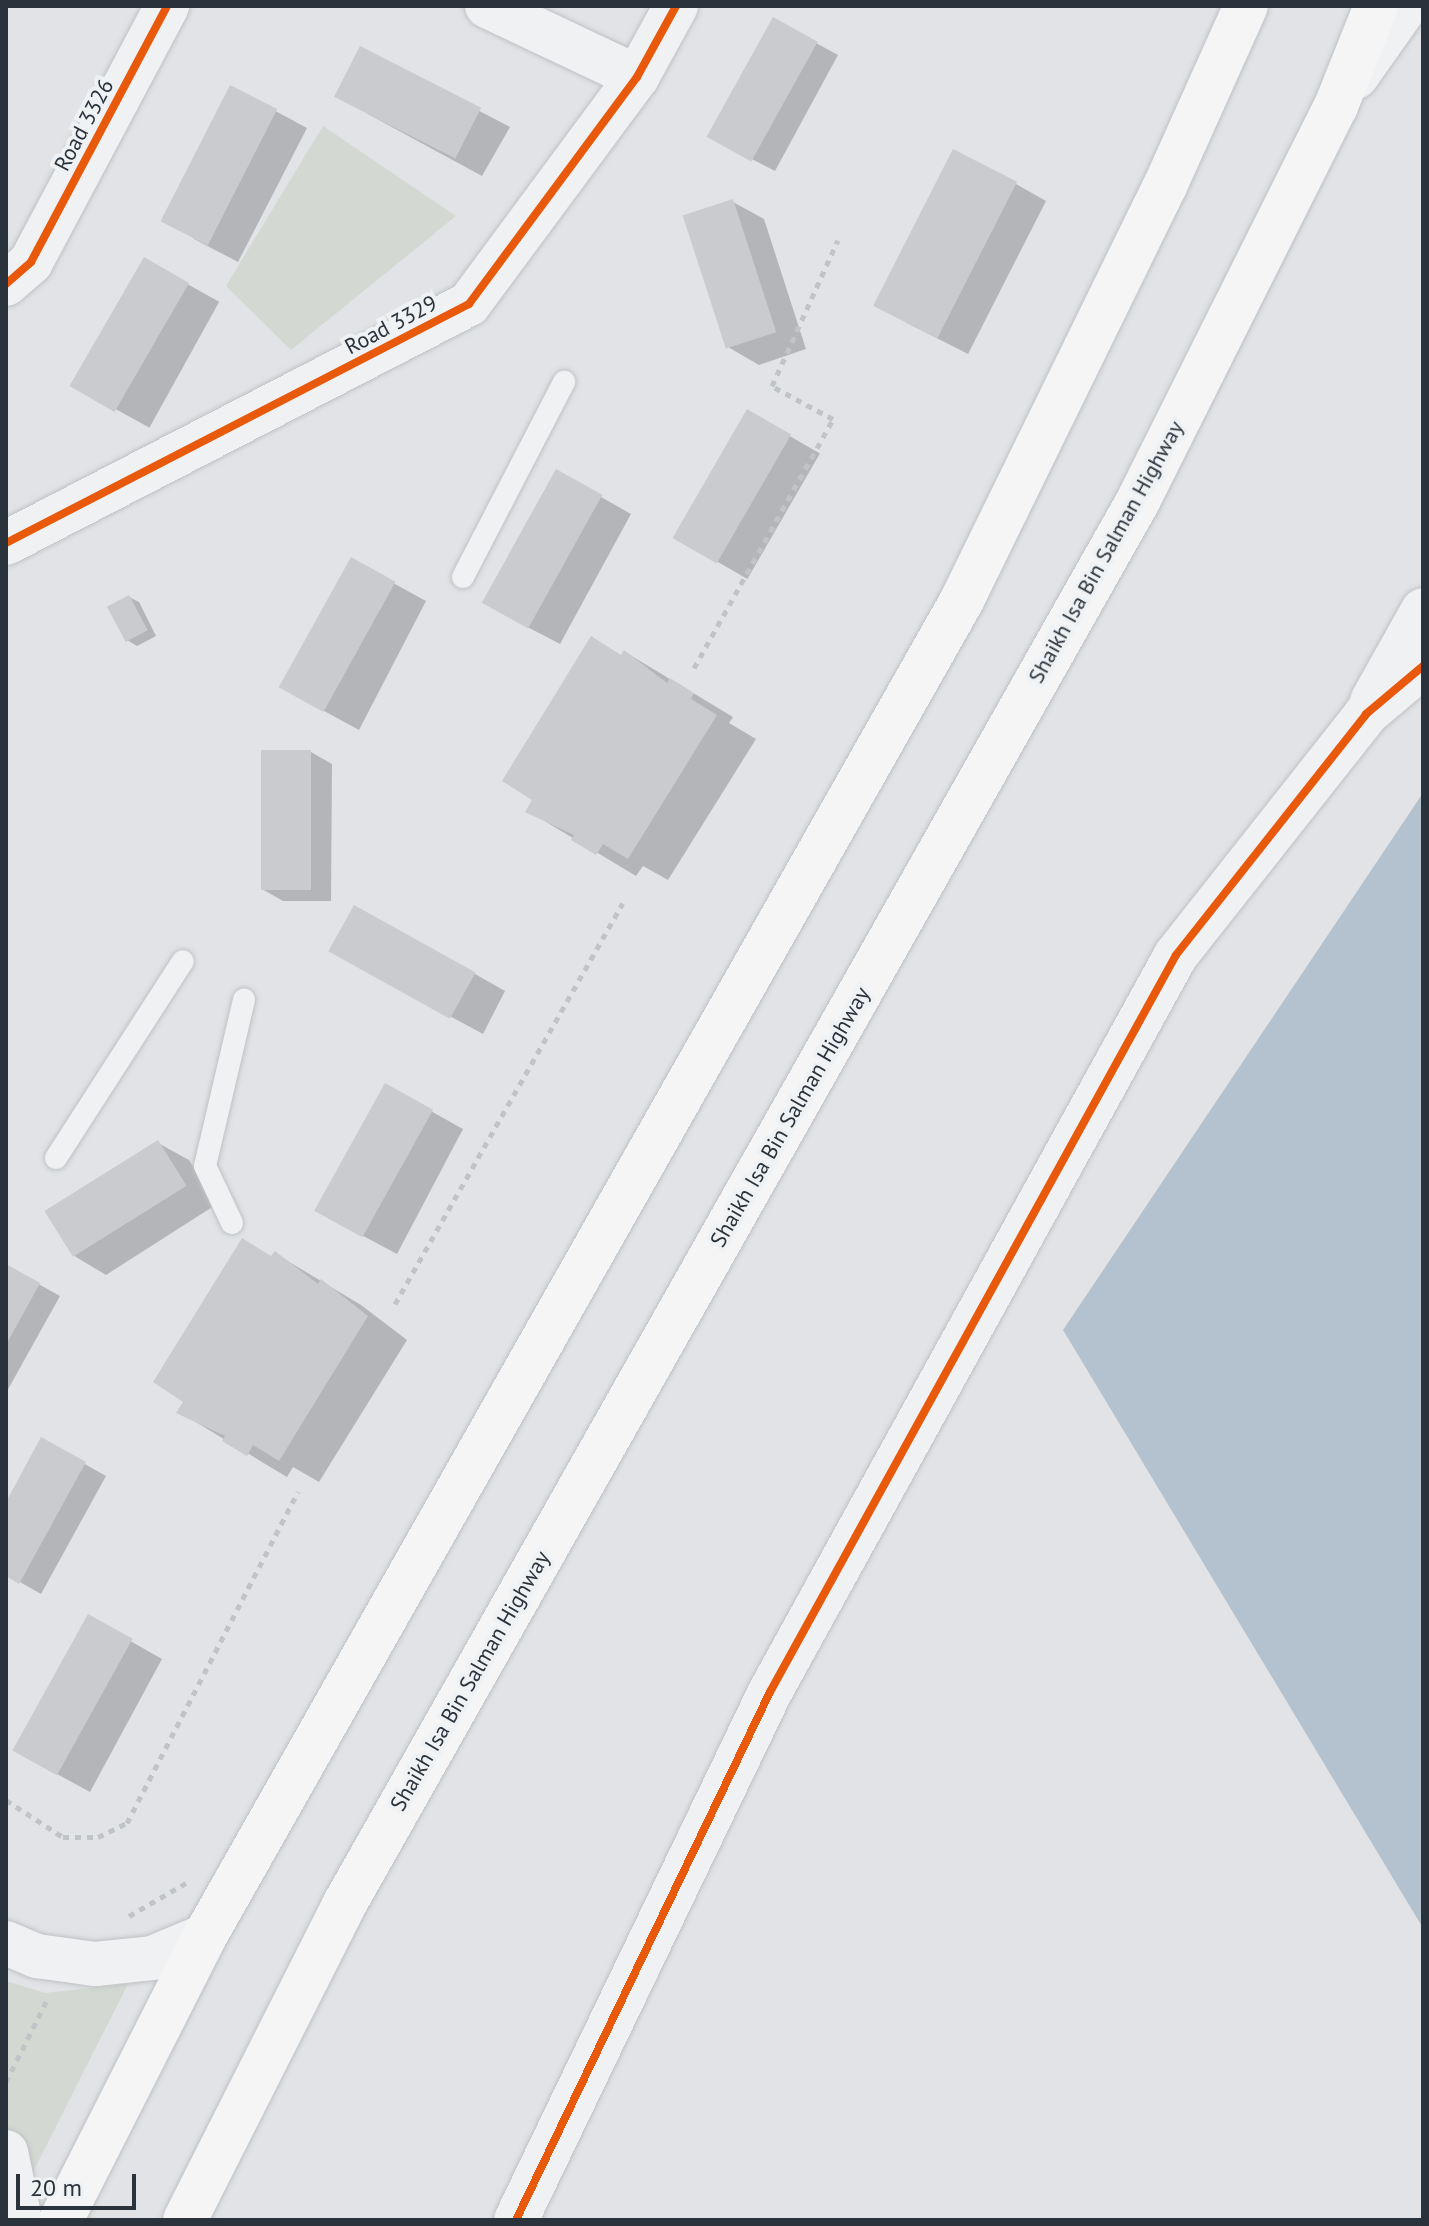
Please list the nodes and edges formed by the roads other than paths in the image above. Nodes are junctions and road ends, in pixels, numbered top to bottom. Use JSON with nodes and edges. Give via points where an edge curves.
{"nodes":[{"id":1,"x":167,"y":6,"type":"edge"},
{"id":2,"x":487,"y":6,"type":"edge"},
{"id":3,"x":676,"y":6,"type":"edge"},
{"id":4,"x":1246,"y":6,"type":"edge"},
{"id":5,"x":1376,"y":6,"type":"edge"},
{"id":6,"x":1406,"y":6,"type":"edge"},
{"id":7,"x":637,"y":77,"type":"junction"},
{"id":8,"x":1336,"y":106,"type":"junction"},
{"id":9,"x":19,"y":273,"type":"edge"},
{"id":10,"x":564,"y":382,"type":"dead end"},
{"id":11,"x":6,"y":543,"type":"edge"},
{"id":12,"x":463,"y":577,"type":"dead end"},
{"id":13,"x":1423,"y":610,"type":"edge"},
{"id":14,"x":1423,"y":666,"type":"edge"},
{"id":15,"x":1366,"y":714,"type":"junction"},
{"id":16,"x":183,"y":961,"type":"dead end"},
{"id":17,"x":244,"y":1000,"type":"dead end"},
{"id":18,"x":56,"y":1158,"type":"dead end"},
{"id":19,"x":232,"y":1223,"type":"dead end"},
{"id":20,"x":205,"y":1936,"type":"junction"},
{"id":21,"x":6,"y":1943,"type":"edge"},
{"id":22,"x":6,"y":2152,"type":"edge"},
{"id":23,"x":20,"y":2220,"type":"edge"},
{"id":24,"x":61,"y":2220,"type":"edge"},
{"id":25,"x":185,"y":2220,"type":"edge"},
{"id":26,"x":516,"y":2220,"type":"edge"}],
"edges":[{"from":1,"to":9,"type":"street","name":"Road 3326"},
{"from":2,"to":7,"type":"street"},
{"from":3,"to":7,"type":"street","name":"Road 3329"},
{"from":4,"to":20,"type":"highway","via":[[1165,186],[962,600]]},
{"from":5,"to":8,"type":"highway","name":"Shaikh Isa Bin Salman Highway"},
{"from":6,"to":8,"type":"street"},
{"from":7,"to":11,"type":"street","name":"Road 3329","via":[[469,304]]},
{"from":8,"to":25,"type":"highway","name":"Shaikh Isa Bin Salman Highway","via":[[1138,501],[344,1905]]},
{"from":10,"to":12,"type":"lane"},
{"from":13,"to":15,"type":"street","via":[[1395,652]]},
{"from":14,"to":15,"type":"street"},
{"from":15,"to":26,"type":"street","via":[[1176,955],[770,1692]]},
{"from":16,"to":18,"type":"lane"},
{"from":17,"to":19,"type":"lane","via":[[205,1166]]},
{"from":20,"to":21,"type":"street","via":[[152,1958],[95,1964],[37,1956]]},
{"from":20,"to":24,"type":"highway"},
{"from":22,"to":23,"type":"street"}]}
